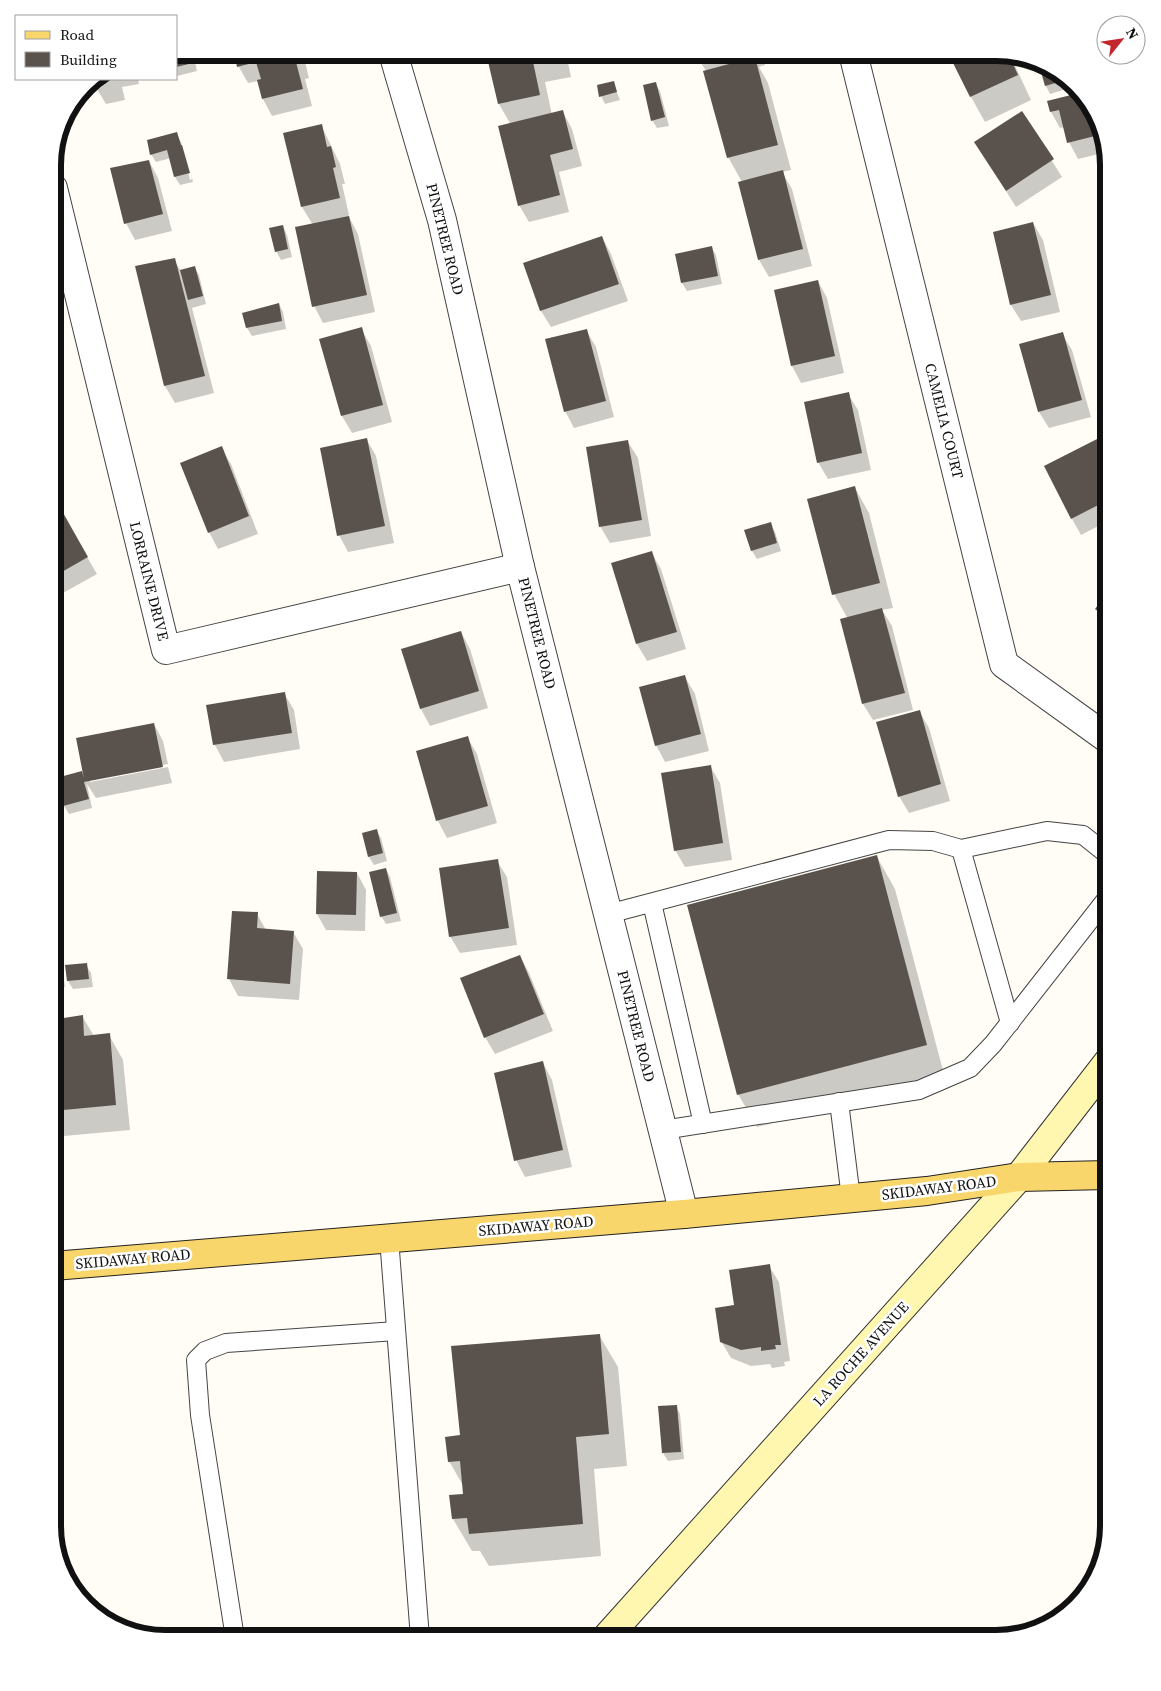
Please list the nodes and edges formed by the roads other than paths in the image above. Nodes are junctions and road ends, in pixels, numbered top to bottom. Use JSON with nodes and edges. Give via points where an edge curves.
{"nodes":[{"id":1,"x":396,"y":61,"type":"edge"},
{"id":2,"x":855,"y":61,"type":"edge"},
{"id":3,"x":61,"y":221,"type":"edge"},
{"id":4,"x":520,"y":567,"type":"junction"},
{"id":5,"x":1100,"y":733,"type":"edge"},
{"id":6,"x":961,"y":849,"type":"junction"},
{"id":7,"x":1100,"y":849,"type":"edge"},
{"id":8,"x":652,"y":903,"type":"junction"},
{"id":9,"x":1100,"y":907,"type":"edge"},
{"id":10,"x":608,"y":914,"type":"junction"},
{"id":11,"x":1010,"y":1023,"type":"junction"},
{"id":12,"x":1100,"y":1072,"type":"edge"},
{"id":13,"x":840,"y":1102,"type":"junction"},
{"id":14,"x":703,"y":1124,"type":"junction"},
{"id":15,"x":663,"y":1130,"type":"junction"},
{"id":16,"x":1100,"y":1175,"type":"edge"},
{"id":17,"x":1019,"y":1177,"type":"junction"},
{"id":18,"x":851,"y":1198,"type":"junction"},
{"id":19,"x":684,"y":1214,"type":"junction"},
{"id":20,"x":388,"y":1238,"type":"junction"},
{"id":21,"x":61,"y":1265,"type":"edge"},
{"id":22,"x":396,"y":1332,"type":"junction"},
{"id":23,"x":233,"y":1630,"type":"edge"},
{"id":24,"x":419,"y":1630,"type":"edge"},
{"id":25,"x":613,"y":1630,"type":"edge"}],
"edges":[{"from":1,"to":4,"type":"street","name":"PINETREE ROAD","via":[[442,220]]},
{"from":2,"to":5,"type":"street","name":"CAMELIA COURT","via":[[1004,664]]},
{"from":3,"to":4,"type":"street","name":"LORRAINE DRIVE","via":[[166,650]]},
{"from":4,"to":10,"type":"street","name":"PINETREE ROAD"},
{"from":6,"to":7,"type":"lane","via":[[1047,831],[1083,835]]},
{"from":6,"to":8,"type":"lane","via":[[933,842],[889,840]]},
{"from":6,"to":11,"type":"lane"},
{"from":8,"to":10,"type":"lane"},
{"from":8,"to":14,"type":"lane"},
{"from":9,"to":11,"type":"lane"},
{"from":10,"to":15,"type":"street","name":"PINETREE ROAD"},
{"from":11,"to":13,"type":"lane","via":[[970,1068],[919,1090]]},
{"from":12,"to":17,"type":"main road","name":"LA ROCHE AVENUE"},
{"from":13,"to":14,"type":"lane"},
{"from":13,"to":18,"type":"lane"},
{"from":14,"to":15,"type":"lane"},
{"from":15,"to":19,"type":"street","name":"PINETREE ROAD"},
{"from":16,"to":17,"type":"main road","name":"SKIDAWAY ROAD"},
{"from":17,"to":18,"type":"main road","name":"SKIDAWAY ROAD"},
{"from":17,"to":25,"type":"main road","name":"LA ROCHE AVENUE"},
{"from":18,"to":19,"type":"main road","name":"SKIDAWAY ROAD"},
{"from":19,"to":20,"type":"main road","name":"SKIDAWAY ROAD"},
{"from":20,"to":21,"type":"main road","name":"SKIDAWAY ROAD"},
{"from":20,"to":22,"type":"lane"},
{"from":22,"to":23,"type":"lane","via":[[226,1343],[205,1351],[196,1360],[200,1415]]},
{"from":22,"to":24,"type":"lane"}]}
